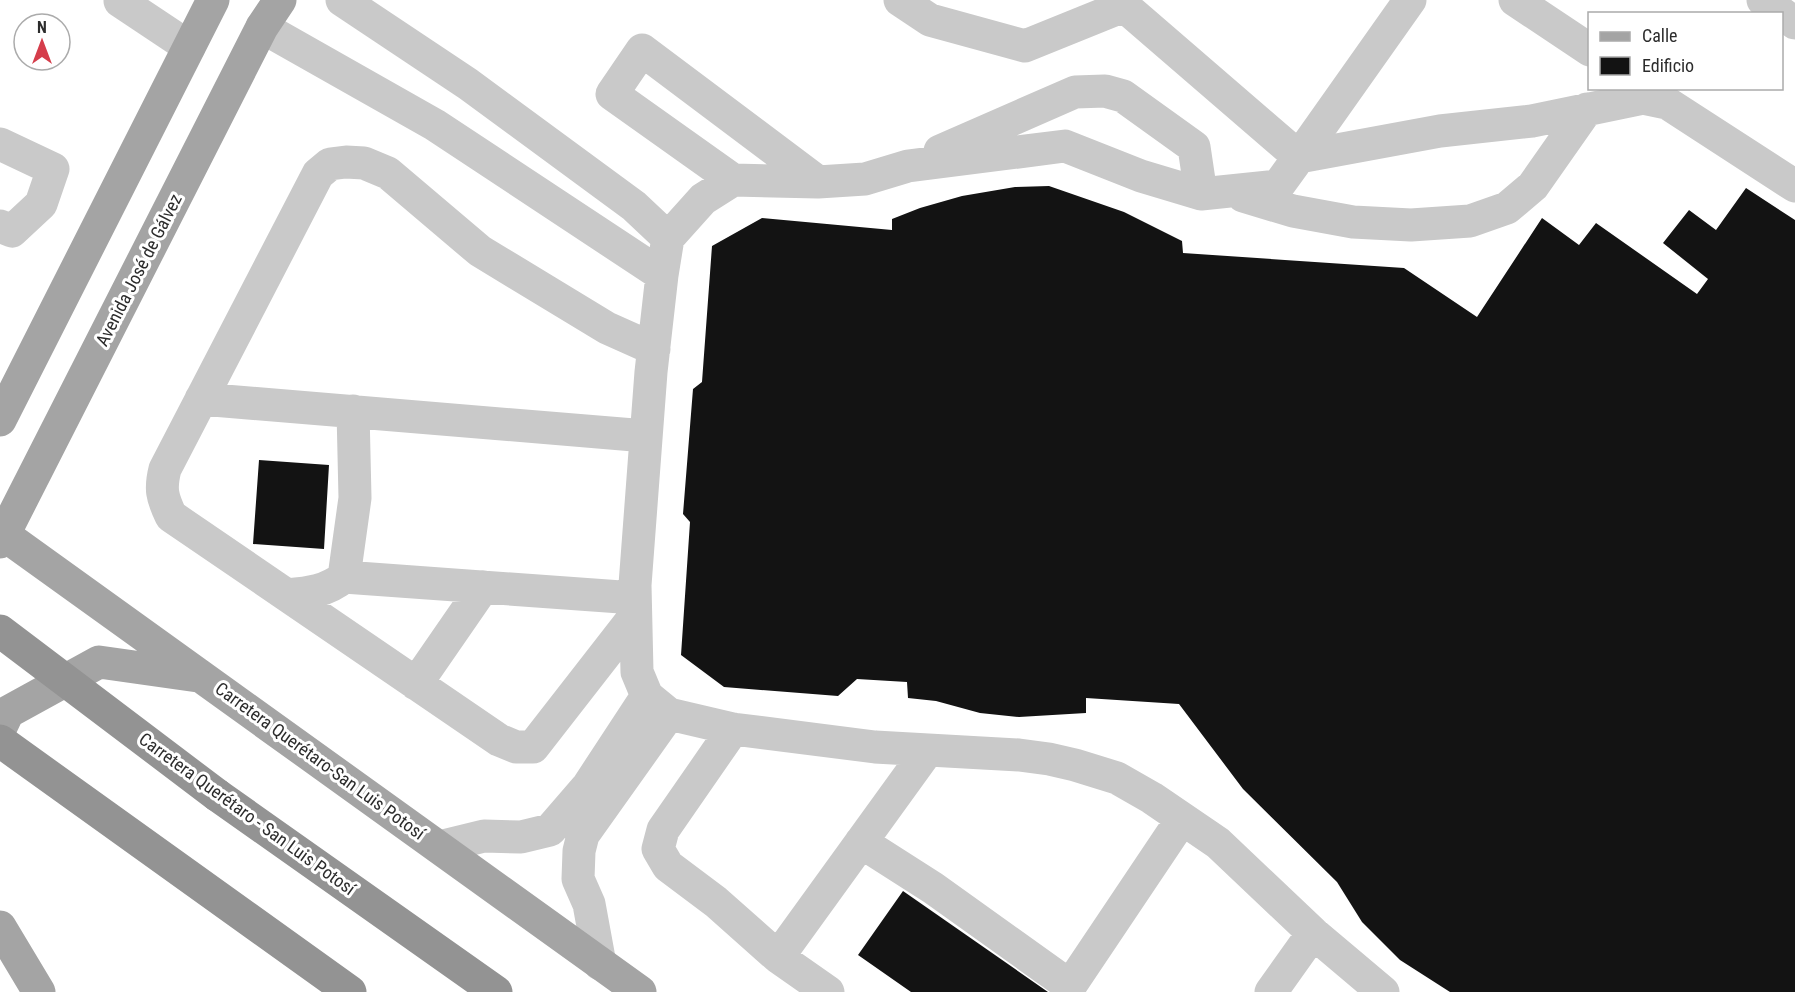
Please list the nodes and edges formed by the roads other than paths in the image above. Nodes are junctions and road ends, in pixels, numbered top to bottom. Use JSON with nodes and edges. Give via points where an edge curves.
{"nodes":[{"id":1,"x":120,"y":0,"type":"edge"},
{"id":2,"x":213,"y":0,"type":"edge"},
{"id":3,"x":280,"y":0,"type":"edge"},
{"id":4,"x":342,"y":0,"type":"edge"},
{"id":5,"x":900,"y":0,"type":"edge"},
{"id":6,"x":1410,"y":0,"type":"edge"},
{"id":7,"x":1515,"y":0,"type":"edge"},
{"id":8,"x":1763,"y":0,"type":"edge"},
{"id":9,"x":1125,"y":3,"type":"edge"},
{"id":10,"x":1780,"y":12,"type":"edge"},
{"id":11,"x":256,"y":14,"type":"edge"},
{"id":12,"x":189,"y":47,"type":"junction"},
{"id":13,"x":1588,"y":49,"type":"edge"},
{"id":14,"x":1656,"y":96,"type":"edge"},
{"id":15,"x":1587,"y":108,"type":"junction"},
{"id":16,"x":0,"y":144,"type":"edge"},
{"id":17,"x":1299,"y":157,"type":"junction"},
{"id":18,"x":908,"y":166,"type":"junction"},
{"id":19,"x":733,"y":180,"type":"junction"},
{"id":20,"x":818,"y":182,"type":"junction"},
{"id":21,"x":1795,"y":186,"type":"edge"},
{"id":22,"x":1214,"y":193,"type":"junction"},
{"id":23,"x":0,"y":226,"type":"edge"},
{"id":24,"x":668,"y":238,"type":"junction"},
{"id":25,"x":662,"y":275,"type":"junction"},
{"id":26,"x":654,"y":349,"type":"junction"},
{"id":27,"x":201,"y":399,"type":"junction"},
{"id":28,"x":353,"y":411,"type":"junction"},
{"id":29,"x":0,"y":420,"type":"edge"},
{"id":30,"x":646,"y":436,"type":"junction"},
{"id":31,"x":1,"y":536,"type":"edge"},
{"id":32,"x":344,"y":577,"type":"junction"},
{"id":33,"x":483,"y":587,"type":"junction"},
{"id":34,"x":287,"y":595,"type":"junction"},
{"id":35,"x":635,"y":607,"type":"junction"},
{"id":36,"x":0,"y":631,"type":"edge"},
{"id":37,"x":203,"y":677,"type":"junction"},
{"id":38,"x":416,"y":684,"type":"junction"},
{"id":39,"x":658,"y":705,"type":"junction"},
{"id":40,"x":0,"y":729,"type":"edge"},
{"id":41,"x":733,"y":729,"type":"junction"},
{"id":42,"x":0,"y":741,"type":"edge"},
{"id":43,"x":927,"y":751,"type":"junction"},
{"id":44,"x":1182,"y":819,"type":"junction"},
{"id":45,"x":861,"y":842,"type":"junction"},
{"id":46,"x":439,"y":847,"type":"junction"},
{"id":47,"x":0,"y":927,"type":"edge"},
{"id":48,"x":1313,"y":933,"type":"junction"},
{"id":49,"x":778,"y":957,"type":"junction"},
{"id":50,"x":600,"y":963,"type":"junction"},
{"id":51,"x":0,"y":972,"type":"edge"},
{"id":52,"x":1371,"y":988,"type":"edge"},
{"id":53,"x":1068,"y":989,"type":"edge"},
{"id":54,"x":28,"y":992,"type":"edge"},
{"id":55,"x":39,"y":992,"type":"edge"},
{"id":56,"x":350,"y":992,"type":"edge"},
{"id":57,"x":496,"y":992,"type":"edge"},
{"id":58,"x":640,"y":992,"type":"edge"},
{"id":59,"x":828,"y":992,"type":"edge"},
{"id":60,"x":1271,"y":992,"type":"edge"}],
"edges":[{"from":1,"to":12,"type":"street"},
{"from":2,"to":12,"type":"main road"},
{"from":3,"to":11,"type":"main road","name":"Avenida José de Gálvez"},
{"from":4,"to":24,"type":"street","via":[[468,84],[634,206]]},
{"from":5,"to":9,"type":"street","via":[[930,20],[1024,46]]},
{"from":6,"to":17,"type":"street"},
{"from":7,"to":13,"type":"street"},
{"from":8,"to":10,"type":"street"},
{"from":9,"to":17,"type":"street"},
{"from":11,"to":25,"type":"street","via":[[435,125]]},
{"from":11,"to":31,"type":"main road","name":"Avenida José de Gálvez"},
{"from":12,"to":29,"type":"main road"},
{"from":14,"to":15,"type":"street"},
{"from":14,"to":21,"type":"street"},
{"from":15,"to":17,"type":"street","via":[[1532,121],[1440,131]]},
{"from":15,"to":22,"type":"street","via":[[1533,186],[1507,208],[1470,221],[1411,225],[1353,222]]},
{"from":16,"to":23,"type":"street","via":[[53,169],[41,204],[12,231]]},
{"from":17,"to":22,"type":"street","via":[[1278,186]]},
{"from":18,"to":20,"type":"street","via":[[865,179]]},
{"from":18,"to":22,"type":"street","via":[[1065,146],[1141,176]]},
{"from":18,"to":22,"type":"street","via":[[1075,92],[1106,91],[1123,96],[1194,147]]},
{"from":19,"to":20,"type":"street"},
{"from":19,"to":20,"type":"street","via":[[612,94],[642,50]]},
{"from":19,"to":24,"type":"street","via":[[703,198]]},
{"from":24,"to":25,"type":"street"},
{"from":25,"to":26,"type":"street"},
{"from":26,"to":27,"type":"street","via":[[607,328],[480,251],[388,173],[364,163],[346,162],[330,164],[318,174]]},
{"from":26,"to":30,"type":"street"},
{"from":27,"to":28,"type":"street"},
{"from":27,"to":34,"type":"street","via":[[165,468],[161,486],[165,504],[171,516]]},
{"from":28,"to":30,"type":"street"},
{"from":28,"to":32,"type":"street","via":[[355,498]]},
{"from":30,"to":35,"type":"street"},
{"from":31,"to":37,"type":"main road","name":"Carretera Querétaro-San Luis Potosí"},
{"from":32,"to":33,"type":"street"},
{"from":32,"to":34,"type":"street","via":[[322,590]]},
{"from":33,"to":35,"type":"street"},
{"from":33,"to":38,"type":"street"},
{"from":34,"to":38,"type":"street"},
{"from":35,"to":38,"type":"street","via":[[533,747],[516,747],[499,740]]},
{"from":35,"to":39,"type":"street","via":[[637,672]]},
{"from":36,"to":57,"type":"highway","name":"Carretera Querétaro - San Luis Potosí","bridge":true,"via":[[217,795]]},
{"from":37,"to":40,"type":"main road","via":[[99,662],[8,712]]},
{"from":37,"to":46,"type":"main road","name":"Carretera Querétaro-San Luis Potosí"},
{"from":39,"to":41,"type":"street"},
{"from":39,"to":46,"type":"street","via":[[550,830],[521,837],[484,836]]},
{"from":39,"to":50,"type":"street","via":[[581,843],[578,879],[589,904]]},
{"from":41,"to":43,"type":"street"},
{"from":41,"to":49,"type":"street","via":[[663,830],[658,849],[668,866]]},
{"from":42,"to":56,"type":"highway"},
{"from":43,"to":44,"type":"street","via":[[1019,755],[1075,765],[1117,778]]},
{"from":43,"to":45,"type":"street"},
{"from":44,"to":48,"type":"street","via":[[1218,843]]},
{"from":44,"to":53,"type":"street"},
{"from":45,"to":49,"type":"street"},
{"from":45,"to":53,"type":"street","via":[[933,888]]},
{"from":46,"to":50,"type":"main road","name":"Carretera Querétaro-San Luis Potosí"},
{"from":47,"to":55,"type":"main road"},
{"from":48,"to":52,"type":"street"},
{"from":48,"to":60,"type":"street"},
{"from":49,"to":59,"type":"street"},
{"from":50,"to":58,"type":"main road","name":"Carretera Querétaro-San Luis Potosí"},
{"from":51,"to":54,"type":"main road"}]}
